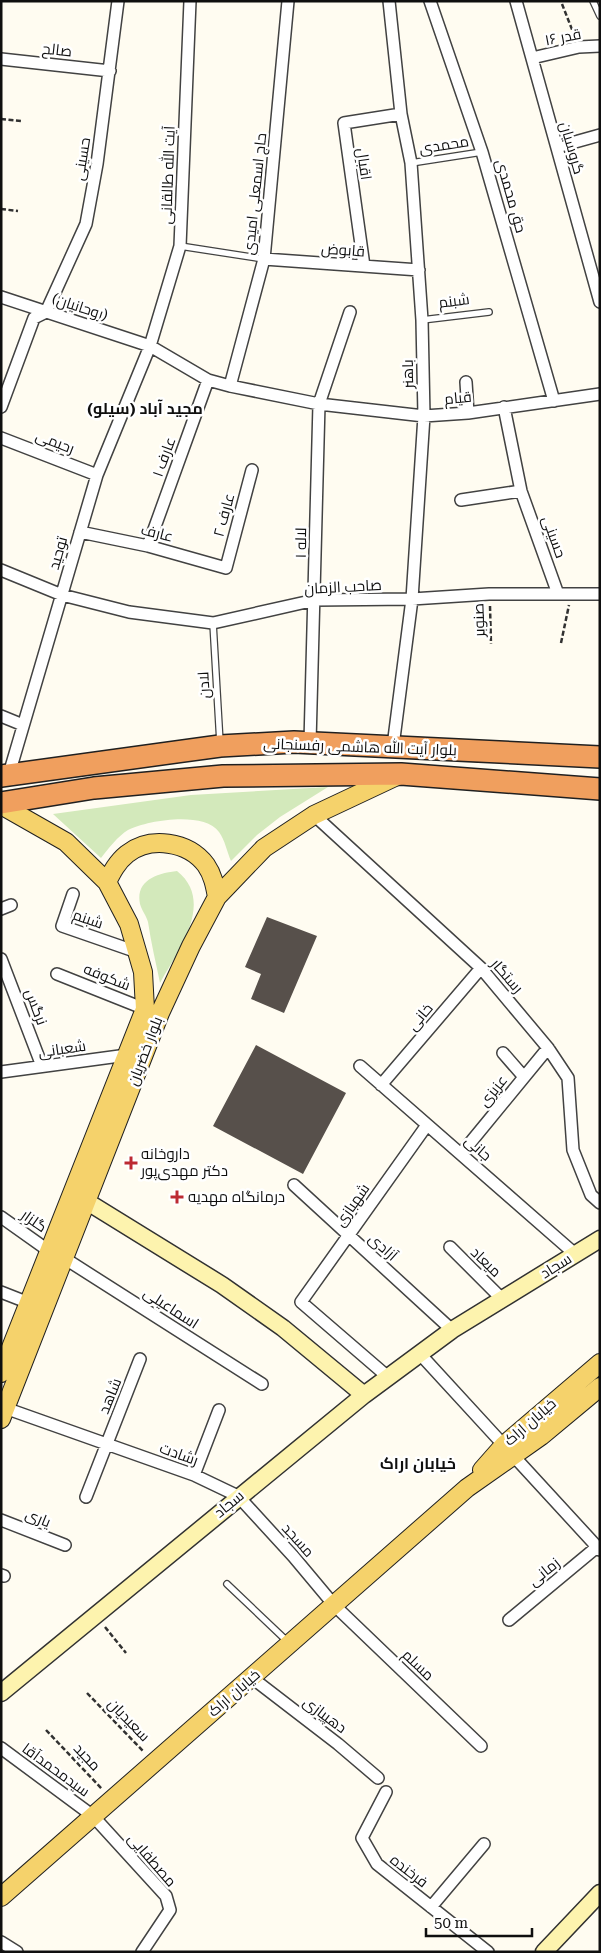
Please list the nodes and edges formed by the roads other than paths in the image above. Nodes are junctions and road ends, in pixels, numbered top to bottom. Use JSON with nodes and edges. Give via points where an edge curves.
{"nodes":[{"id":1,"x":118,"y":1,"type":"edge"},
{"id":2,"x":190,"y":1,"type":"edge"},
{"id":3,"x":288,"y":1,"type":"edge"},
{"id":4,"x":389,"y":1,"type":"edge"},
{"id":5,"x":430,"y":1,"type":"edge"},
{"id":6,"x":516,"y":1,"type":"edge"},
{"id":7,"x":593,"y":1,"type":"edge"},
{"id":8,"x":600,"y":16,"type":"edge"},
{"id":9,"x":600,"y":46,"type":"edge"},
{"id":10,"x":532,"y":58,"type":"junction"},
{"id":11,"x":1,"y":59,"type":"edge"},
{"id":12,"x":110,"y":71,"type":"junction"},
{"id":13,"x":401,"y":114,"type":"junction"},
{"id":14,"x":600,"y":135,"type":"edge"},
{"id":15,"x":557,"y":147,"type":"junction"},
{"id":16,"x":482,"y":152,"type":"junction"},
{"id":17,"x":411,"y":163,"type":"junction"},
{"id":18,"x":180,"y":246,"type":"junction"},
{"id":19,"x":264,"y":259,"type":"junction"},
{"id":20,"x":364,"y":266,"type":"junction"},
{"id":21,"x":419,"y":270,"type":"junction"},
{"id":22,"x":1,"y":297,"type":"edge"},
{"id":23,"x":600,"y":302,"type":"edge"},
{"id":24,"x":46,"y":312,"type":"junction"},
{"id":25,"x":350,"y":312,"type":"dead end"},
{"id":26,"x":489,"y":312,"type":"dead end"},
{"id":27,"x":422,"y":320,"type":"junction"},
{"id":28,"x":150,"y":346,"type":"junction"},
{"id":29,"x":208,"y":380,"type":"junction"},
{"id":30,"x":466,"y":382,"type":"dead end"},
{"id":31,"x":230,"y":386,"type":"junction"},
{"id":32,"x":600,"y":394,"type":"edge"},
{"id":33,"x":554,"y":400,"type":"junction"},
{"id":34,"x":319,"y":404,"type":"junction"},
{"id":35,"x":1,"y":407,"type":"edge"},
{"id":36,"x":504,"y":407,"type":"junction"},
{"id":37,"x":468,"y":413,"type":"junction"},
{"id":38,"x":424,"y":416,"type":"junction"},
{"id":39,"x":1,"y":438,"type":"edge"},
{"id":40,"x":252,"y":470,"type":"dead end"},
{"id":41,"x":98,"y":475,"type":"junction"},
{"id":42,"x":521,"y":491,"type":"junction"},
{"id":43,"x":461,"y":500,"type":"dead end"},
{"id":44,"x":80,"y":532,"type":"junction"},
{"id":45,"x":148,"y":546,"type":"junction"},
{"id":46,"x":226,"y":568,"type":"joint"},
{"id":47,"x":1,"y":570,"type":"edge"},
{"id":48,"x":62,"y":594,"type":"junction"},
{"id":49,"x":558,"y":594,"type":"junction"},
{"id":50,"x":600,"y":594,"type":"edge"},
{"id":51,"x":412,"y":599,"type":"junction"},
{"id":52,"x":315,"y":600,"type":"junction"},
{"id":53,"x":213,"y":623,"type":"junction"},
{"id":54,"x":1,"y":716,"type":"edge"},
{"id":55,"x":23,"y":725,"type":"junction"},
{"id":56,"x":310,"y":742,"type":"junction"},
{"id":57,"x":220,"y":746,"type":"junction"},
{"id":58,"x":393,"y":746,"type":"junction"},
{"id":59,"x":600,"y":757,"type":"edge"},
{"id":60,"x":401,"y":774,"type":"junction"},
{"id":61,"x":5,"y":775,"type":"edge"},
{"id":62,"x":600,"y":789,"type":"edge"},
{"id":63,"x":1,"y":804,"type":"edge"},
{"id":64,"x":314,"y":815,"type":"junction"},
{"id":65,"x":107,"y":882,"type":"junction"},
{"id":66,"x":73,"y":894,"type":"dead end"},
{"id":67,"x":217,"y":897,"type":"junction"},
{"id":68,"x":137,"y":952,"type":"junction"},
{"id":69,"x":1,"y":959,"type":"edge"},
{"id":70,"x":481,"y":968,"type":"junction"},
{"id":71,"x":57,"y":974,"type":"dead end"},
{"id":72,"x":145,"y":1009,"type":"junction"},
{"id":73,"x":548,"y":1048,"type":"junction"},
{"id":74,"x":503,"y":1053,"type":"dead end"},
{"id":75,"x":127,"y":1055,"type":"junction"},
{"id":76,"x":42,"y":1066,"type":"junction"},
{"id":77,"x":360,"y":1066,"type":"dead end"},
{"id":78,"x":1,"y":1072,"type":"edge"},
{"id":79,"x":524,"y":1077,"type":"junction"},
{"id":80,"x":381,"y":1085,"type":"junction"},
{"id":81,"x":427,"y":1124,"type":"junction"},
{"id":82,"x":461,"y":1154,"type":"junction"},
{"id":83,"x":294,"y":1185,"type":"dead end"},
{"id":84,"x":86,"y":1201,"type":"junction"},
{"id":85,"x":600,"y":1203,"type":"edge"},
{"id":86,"x":1,"y":1217,"type":"edge"},
{"id":87,"x":349,"y":1236,"type":"junction"},
{"id":88,"x":600,"y":1239,"type":"edge"},
{"id":89,"x":450,"y":1247,"type":"dead end"},
{"id":90,"x":57,"y":1254,"type":"junction"},
{"id":91,"x":575,"y":1254,"type":"junction"},
{"id":92,"x":1,"y":1292,"type":"edge"},
{"id":93,"x":502,"y":1299,"type":"junction"},
{"id":94,"x":29,"y":1302,"type":"junction"},
{"id":95,"x":452,"y":1330,"type":"junction"},
{"id":96,"x":6,"y":1344,"type":"edge"},
{"id":97,"x":420,"y":1354,"type":"junction"},
{"id":98,"x":140,"y":1359,"type":"dead end"},
{"id":99,"x":600,"y":1363,"type":"edge"},
{"id":100,"x":1,"y":1373,"type":"edge"},
{"id":101,"x":388,"y":1377,"type":"junction"},
{"id":102,"x":262,"y":1384,"type":"dead end"},
{"id":103,"x":600,"y":1387,"type":"edge"},
{"id":104,"x":364,"y":1395,"type":"junction"},
{"id":105,"x":219,"y":1410,"type":"dead end"},
{"id":106,"x":3,"y":1413,"type":"edge"},
{"id":107,"x":107,"y":1444,"type":"junction"},
{"id":108,"x":509,"y":1450,"type":"junction"},
{"id":109,"x":194,"y":1475,"type":"junction"},
{"id":110,"x":238,"y":1496,"type":"junction"},
{"id":111,"x":86,"y":1497,"type":"dead end"},
{"id":112,"x":1,"y":1520,"type":"edge"},
{"id":113,"x":65,"y":1545,"type":"dead end"},
{"id":114,"x":599,"y":1549,"type":"edge"},
{"id":115,"x":227,"y":1584,"type":"dead end"},
{"id":116,"x":334,"y":1605,"type":"junction"},
{"id":117,"x":509,"y":1620,"type":"dead end"},
{"id":118,"x":289,"y":1644,"type":"junction"},
{"id":119,"x":251,"y":1677,"type":"junction"},
{"id":120,"x":1,"y":1693,"type":"edge"},
{"id":121,"x":481,"y":1746,"type":"dead end"},
{"id":122,"x":1,"y":1748,"type":"edge"},
{"id":123,"x":378,"y":1778,"type":"dead end"},
{"id":124,"x":386,"y":1792,"type":"dead end"},
{"id":125,"x":93,"y":1816,"type":"junction"},
{"id":126,"x":484,"y":1844,"type":"dead end"},
{"id":127,"x":600,"y":1893,"type":"edge"},
{"id":128,"x":1,"y":1897,"type":"edge"},
{"id":129,"x":431,"y":1906,"type":"junction"},
{"id":130,"x":1,"y":1942,"type":"edge"},
{"id":131,"x":17,"y":1952,"type":"edge"},
{"id":132,"x":142,"y":1952,"type":"edge"},
{"id":133,"x":488,"y":1952,"type":"edge"},
{"id":134,"x":544,"y":1952,"type":"edge"}],
"edges":[{"from":1,"to":12,"type":"street","name":"حسینی"},
{"from":2,"to":18,"type":"street","name":"آیت الله طالقانی"},
{"from":3,"to":19,"type":"street","name":"حاج اسمعلی امیدی"},
{"from":4,"to":13,"type":"street","name":"باهنر"},
{"from":5,"to":16,"type":"street","name":"حق محمدی"},
{"from":6,"to":10,"type":"street","name":"گروسیان"},
{"from":7,"to":8,"type":"lane"},
{"from":9,"to":10,"type":"street","name":"قدر ۱۶","via":[[579,47]]},
{"from":10,"to":15,"type":"street","name":"گروسیان"},
{"from":11,"to":12,"type":"street","name":"صالح"},
{"from":12,"to":24,"type":"street","name":"حسینی","via":[[86,224]]},
{"from":13,"to":17,"type":"street","name":"باهنر"},
{"from":13,"to":20,"type":"street","name":"اقبال","via":[[344,123]]},
{"from":14,"to":15,"type":"street"},
{"from":15,"to":23,"type":"street","name":"گروسیان"},
{"from":16,"to":17,"type":"lane","name":"محمدی"},
{"from":16,"to":33,"type":"street","name":"حق محمدی"},
{"from":17,"to":21,"type":"street","name":"باهنر"},
{"from":18,"to":19,"type":"lane"},
{"from":18,"to":28,"type":"street","name":"آیت الله طالقانی"},
{"from":19,"to":20,"type":"street","name":"قابوض"},
{"from":19,"to":31,"type":"street","name":"حاج اسمعلی امیدی"},
{"from":20,"to":21,"type":"street","name":"قابوض"},
{"from":21,"to":27,"type":"street","name":"باهنر"},
{"from":22,"to":24,"type":"street","name":"(روحانیان)"},
{"from":24,"to":28,"type":"street","name":"(روحانیان)"},
{"from":24,"to":35,"type":"street","name":"حسینی","via":[[34,318]]},
{"from":25,"to":34,"type":"street"},
{"from":26,"to":27,"type":"lane","name":"شبنم"},
{"from":27,"to":38,"type":"street","name":"باهنر"},
{"from":28,"to":29,"type":"street"},
{"from":28,"to":41,"type":"street","name":"توحید"},
{"from":29,"to":31,"type":"street"},
{"from":29,"to":45,"type":"street","name":"عارف ۱"},
{"from":30,"to":37,"type":"street"},
{"from":31,"to":34,"type":"street"},
{"from":32,"to":33,"type":"street","name":"قیام"},
{"from":33,"to":36,"type":"street","name":"قیام"},
{"from":34,"to":38,"type":"street","name":"قیام"},
{"from":34,"to":52,"type":"street","name":"لاله ۱"},
{"from":36,"to":37,"type":"street","name":"قیام"},
{"from":36,"to":42,"type":"street","name":"حسینی"},
{"from":37,"to":38,"type":"street","name":"قیام"},
{"from":38,"to":51,"type":"street","name":"باهنر"},
{"from":39,"to":41,"type":"street","name":"رحیمی"},
{"from":40,"to":46,"type":"street","name":"عارف ۲"},
{"from":41,"to":44,"type":"street","name":"توحید"},
{"from":42,"to":43,"type":"street"},
{"from":42,"to":49,"type":"street","name":"حسینی"},
{"from":44,"to":45,"type":"street","name":"عارف"},
{"from":44,"to":48,"type":"street","name":"توحید"},
{"from":45,"to":46,"type":"street","name":"عارف"},
{"from":47,"to":48,"type":"street","name":"صاحب الزمان"},
{"from":48,"to":53,"type":"street","name":"صاحب الزمان","via":[[129,612]]},
{"from":48,"to":55,"type":"street","name":"توحید"},
{"from":49,"to":50,"type":"street","name":"صاحب الزمان"},
{"from":49,"to":51,"type":"street","name":"صاحب الزمان"},
{"from":51,"to":52,"type":"street","name":"صاحب الزمان"},
{"from":51,"to":58,"type":"street","name":"باهنر"},
{"from":52,"to":53,"type":"street","name":"صاحب الزمان"},
{"from":52,"to":56,"type":"street","name":"لاله ۱"},
{"from":53,"to":57,"type":"lane","name":"لادن"},
{"from":54,"to":55,"type":"street"},
{"from":55,"to":61,"type":"street","name":"توحید"},
{"from":56,"to":57,"type":"highway","name":"بلوار آیت الله هاشمی رفسنجانی"},
{"from":56,"to":58,"type":"highway","name":"بلوار آیت الله هاشمی رفسنجانی"},
{"from":57,"to":61,"type":"highway","name":"بلوار آیت الله هاشمی رفسنجانی"},
{"from":58,"to":59,"type":"highway","name":"بلوار آیت الله هاشمی رفسنجانی"},
{"from":60,"to":62,"type":"highway","name":"بلوار آیت الله هاشمی رفسنجانی"},
{"from":60,"to":63,"type":"highway","name":"بلوار آیت الله هاشمی رفسنجانی","via":[[223,776],[94,788]]},
{"from":60,"to":64,"type":"main road","name":"بلوار خضریان"},
{"from":63,"to":65,"type":"main road","name":"بلوار خضریان","via":[[66,842]]},
{"from":64,"to":67,"type":"main road","name":"بلوار خضریان","via":[[264,848]]},
{"from":64,"to":70,"type":"street","name":"رستگار"},
{"from":65,"to":67,"type":"main road","via":[[127,854],[142,846],[177,845],[206,865],[214,880]]},
{"from":65,"to":68,"type":"main road","name":"بلوار خضریان","via":[[129,924]]},
{"from":66,"to":68,"type":"street","name":"شبنم","via":[[62,926]]},
{"from":67,"to":84,"type":"main road","name":"بلوار خضریان","via":[[160,1013]]},
{"from":68,"to":72,"type":"main road","name":"بلوار خضریان","via":[[143,972]]},
{"from":69,"to":76,"type":"street","name":"نرگس"},
{"from":70,"to":73,"type":"street","name":"رستگار"},
{"from":70,"to":80,"type":"street","name":"خانی"},
{"from":71,"to":72,"type":"street","name":"شکوفه"},
{"from":72,"to":75,"type":"main road","name":"بلوار خضریان"},
{"from":73,"to":79,"type":"street","name":"عزیزی"},
{"from":73,"to":85,"type":"street","name":"رستگار","via":[[568,1078],[573,1150],[591,1195]]},
{"from":74,"to":79,"type":"street"},
{"from":75,"to":76,"type":"street","name":"شعبانی"},
{"from":75,"to":90,"type":"main road","name":"بلوار خضریان"},
{"from":76,"to":78,"type":"street","name":"شعبانی"},
{"from":77,"to":80,"type":"street","name":"جانی"},
{"from":79,"to":82,"type":"street","name":"عزیزی"},
{"from":80,"to":81,"type":"street","name":"جانی"},
{"from":81,"to":82,"type":"street","name":"جانی"},
{"from":81,"to":87,"type":"street","name":"شهبازی"},
{"from":82,"to":91,"type":"street","name":"جانی"},
{"from":83,"to":87,"type":"street","name":"آزادی"},
{"from":84,"to":90,"type":"main road","name":"بلوار خضریان"},
{"from":84,"to":104,"type":"street","via":[[222,1285],[283,1328]]},
{"from":86,"to":90,"type":"street","name":"گلزار"},
{"from":87,"to":95,"type":"street","name":"آزادی"},
{"from":87,"to":101,"type":"street","name":"شهبازی","via":[[301,1302]]},
{"from":88,"to":91,"type":"street","name":"سجاد"},
{"from":89,"to":93,"type":"street","name":"میعاد"},
{"from":90,"to":94,"type":"main road","name":"بلوار خضریان"},
{"from":90,"to":102,"type":"street","name":"اسماعیلی"},
{"from":90,"to":106,"type":"main road","name":"بلوار خضریان"},
{"from":91,"to":93,"type":"street","name":"سجاد"},
{"from":92,"to":94,"type":"street"},
{"from":93,"to":95,"type":"street","name":"سجاد"},
{"from":94,"to":96,"type":"main road","name":"بلوار خضریان"},
{"from":95,"to":97,"type":"street","name":"سجاد"},
{"from":96,"to":100,"type":"main road","name":"بلوار خضریان"},
{"from":97,"to":101,"type":"street","name":"سجاد"},
{"from":97,"to":108,"type":"street"},
{"from":98,"to":107,"type":"street","name":"شاهد"},
{"from":99,"to":108,"type":"main road","name":"خیابان اراک"},
{"from":101,"to":104,"type":"street","name":"سجاد"},
{"from":103,"to":108,"type":"main road","name":"خیابان اراک","via":[[541,1436]]},
{"from":104,"to":110,"type":"street","name":"سجاد"},
{"from":105,"to":109,"type":"street"},
{"from":106,"to":107,"type":"street","name":"رشادت"},
{"from":107,"to":109,"type":"street","name":"رشادت"},
{"from":107,"to":111,"type":"street"},
{"from":108,"to":114,"type":"street"},
{"from":108,"to":116,"type":"main road","name":"خیابان اراک"},
{"from":109,"to":110,"type":"street","name":"رشادت"},
{"from":110,"to":116,"type":"street","name":"مسجد"},
{"from":110,"to":120,"type":"street","name":"سجاد"},
{"from":112,"to":113,"type":"street","name":"یاری"},
{"from":114,"to":117,"type":"street","name":"زمانی"},
{"from":115,"to":118,"type":"lane"},
{"from":116,"to":118,"type":"main road","name":"خیابان اراک"},
{"from":116,"to":121,"type":"street","name":"مسلم"},
{"from":118,"to":119,"type":"main road","name":"خیابان اراک"},
{"from":119,"to":123,"type":"street","name":"دهپیازی"},
{"from":119,"to":125,"type":"main road","name":"خیابان اراک"},
{"from":122,"to":125,"type":"street","name":"سیدمحمدآقا"},
{"from":124,"to":129,"type":"street","name":"فرخنده","via":[[362,1838],[377,1864]]},
{"from":125,"to":128,"type":"main road","name":"خیابان اراک"},
{"from":125,"to":132,"type":"street","name":"مصطفایی","via":[[166,1896],[170,1910]]},
{"from":126,"to":129,"type":"street"},
{"from":127,"to":134,"type":"street"},
{"from":129,"to":133,"type":"street","name":"فرخنده"},
{"from":130,"to":131,"type":"street"}]}
